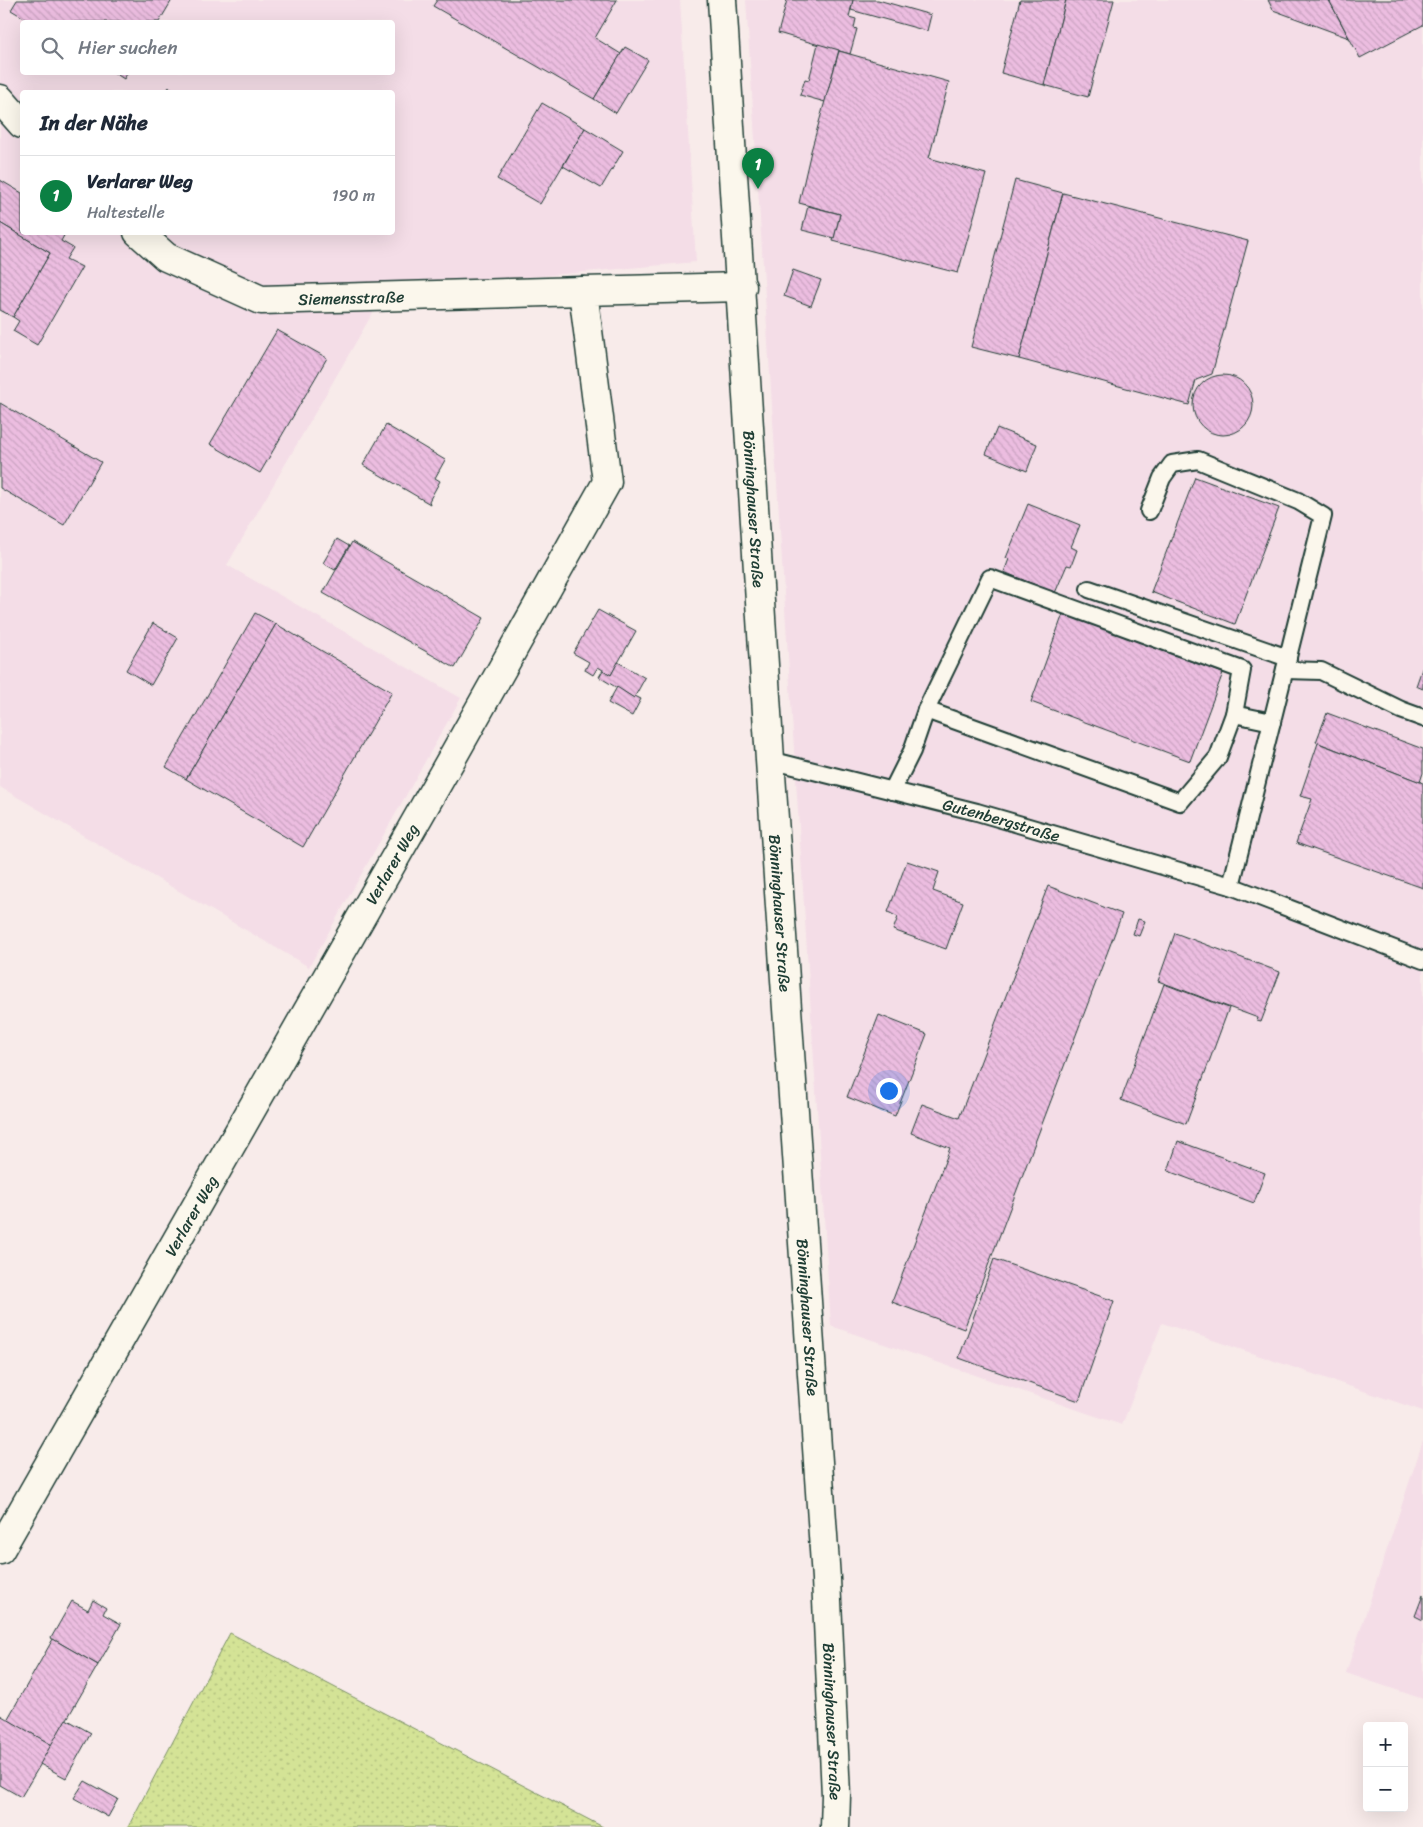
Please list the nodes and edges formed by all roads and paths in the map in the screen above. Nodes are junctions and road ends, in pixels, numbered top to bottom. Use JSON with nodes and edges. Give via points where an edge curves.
{"nodes":[{"id":1,"x":722,"y":0,"type":"edge"},
{"id":2,"x":0,"y":99,"type":"edge"},
{"id":3,"x":20,"y":122,"type":"edge"},
{"id":4,"x":141,"y":235,"type":"edge"},
{"id":5,"x":742,"y":288,"type":"junction"},
{"id":6,"x":583,"y":290,"type":"junction"},
{"id":7,"x":1149,"y":511,"type":"dead end"},
{"id":8,"x":1090,"y":589,"type":"dead end"},
{"id":9,"x":1286,"y":664,"type":"junction"},
{"id":10,"x":926,"y":710,"type":"junction"},
{"id":11,"x":1234,"y":714,"type":"junction"},
{"id":12,"x":1423,"y":718,"type":"edge"},
{"id":13,"x":1272,"y":722,"type":"junction"},
{"id":14,"x":770,"y":760,"type":"junction"},
{"id":15,"x":892,"y":790,"type":"junction"},
{"id":16,"x":1231,"y":886,"type":"junction"},
{"id":17,"x":1423,"y":960,"type":"edge"},
{"id":18,"x":0,"y":1550,"type":"edge"},
{"id":19,"x":835,"y":1827,"type":"edge"}],
"edges":[{"from":1,"to":5,"type":"street","name":"Bönninghauser Straße"},
{"from":2,"to":3,"type":"street"},
{"from":4,"to":6,"type":"street","name":"Siemensstraße","via":[[166,257],[261,300]]},
{"from":5,"to":6,"type":"street"},
{"from":5,"to":14,"type":"street","name":"Bönninghauser Straße"},
{"from":6,"to":18,"type":"street","name":"Verlarer Weg","via":[[607,482]]},
{"from":7,"to":9,"type":"lane","via":[[1162,478],[1172,464],[1198,460],[1298,501],[1323,516]]},
{"from":8,"to":9,"type":"lane"},
{"from":9,"to":12,"type":"lane","via":[[1321,671]]},
{"from":9,"to":13,"type":"lane"},
{"from":10,"to":11,"type":"lane","via":[[1180,802],[1218,757]]},
{"from":10,"to":11,"type":"lane","via":[[990,578],[1242,670]]},
{"from":10,"to":15,"type":"lane","via":[[912,750]]},
{"from":11,"to":13,"type":"lane"},
{"from":13,"to":16,"type":"lane"},
{"from":14,"to":15,"type":"lane","name":"Gutenbergstraße"},
{"from":14,"to":19,"type":"street","name":"Bönninghauser Straße","via":[[826,1579]]},
{"from":15,"to":16,"type":"lane","name":"Gutenbergstraße"},
{"from":16,"to":17,"type":"lane","name":"Gutenbergstraße"}]}
